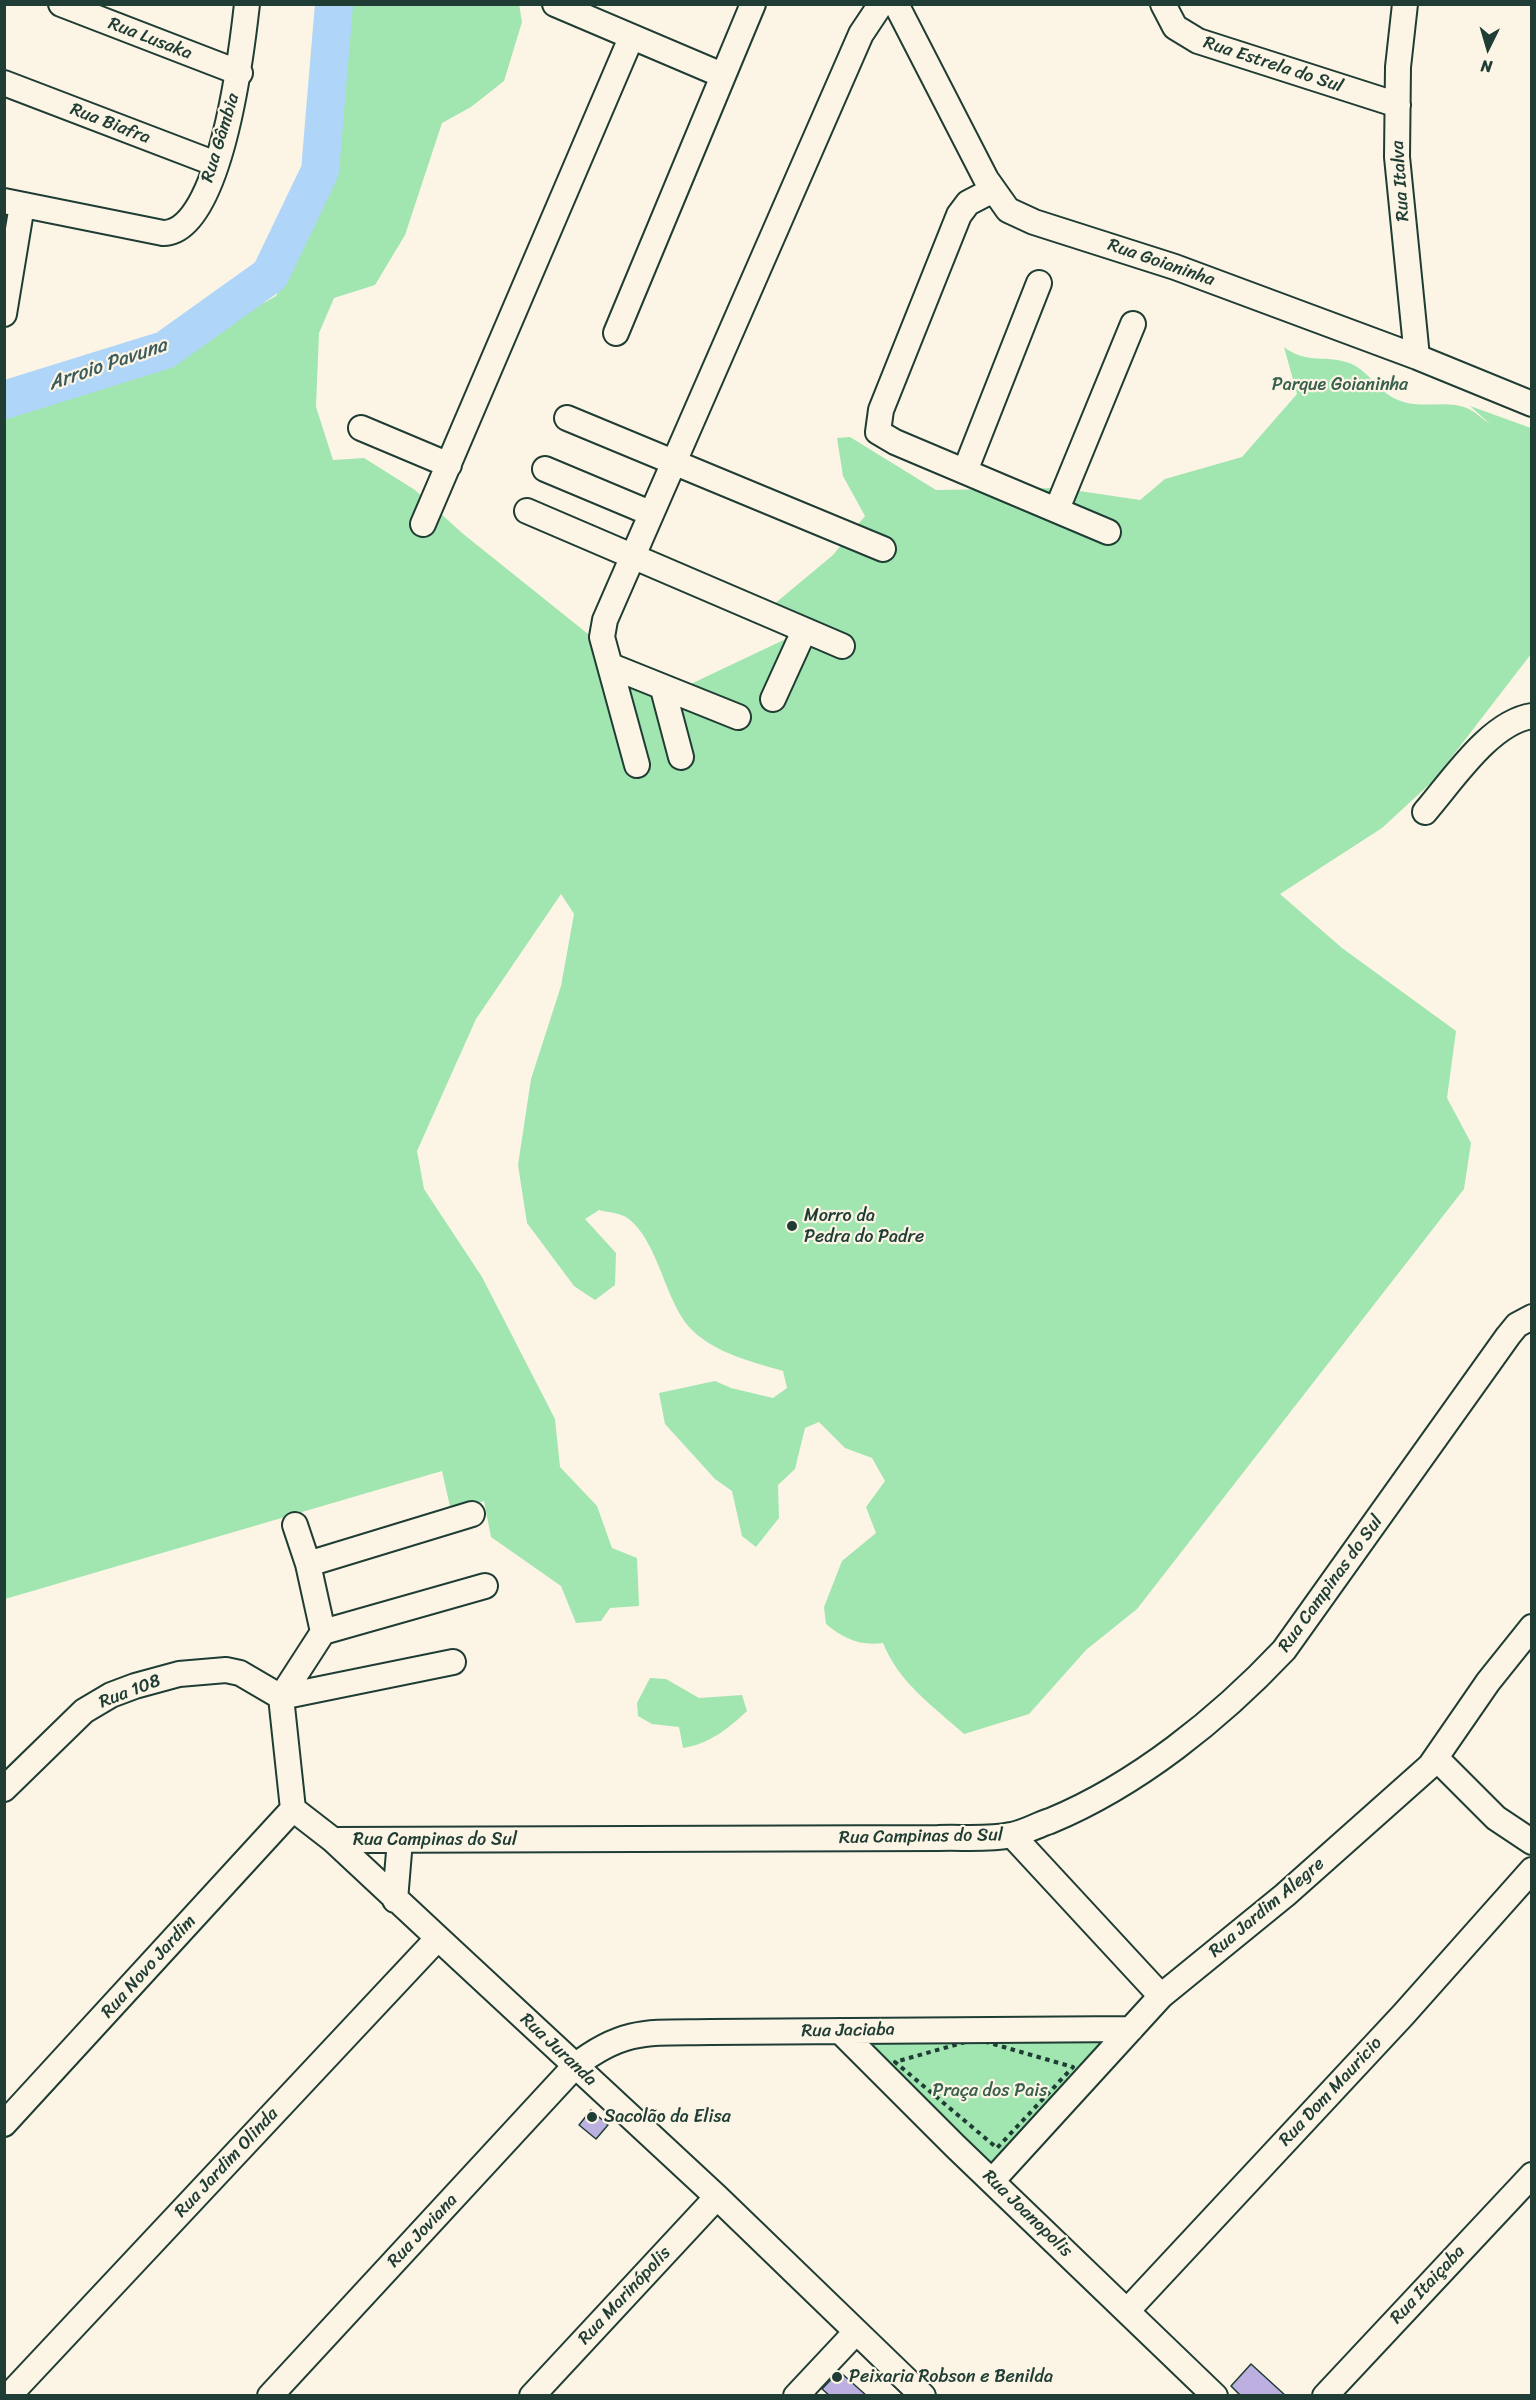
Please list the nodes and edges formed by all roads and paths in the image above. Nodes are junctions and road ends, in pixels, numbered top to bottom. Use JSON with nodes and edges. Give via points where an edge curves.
{"nodes":[{"id":1,"x":61,"y":4,"type":"edge"},
{"id":2,"x":247,"y":4,"type":"edge"},
{"id":3,"x":555,"y":4,"type":"edge"},
{"id":4,"x":753,"y":4,"type":"edge"},
{"id":5,"x":881,"y":4,"type":"edge"},
{"id":6,"x":896,"y":4,"type":"edge"},
{"id":7,"x":1163,"y":4,"type":"edge"},
{"id":8,"x":1405,"y":4,"type":"edge"},
{"id":9,"x":1177,"y":16,"type":"edge"},
{"id":10,"x":630,"y":38,"type":"junction"},
{"id":11,"x":240,"y":73,"type":"junction"},
{"id":12,"x":722,"y":75,"type":"junction"},
{"id":13,"x":4,"y":83,"type":"edge"},
{"id":14,"x":1398,"y":105,"type":"junction"},
{"id":15,"x":216,"y":164,"type":"junction"},
{"id":16,"x":993,"y":190,"type":"junction"},
{"id":17,"x":13,"y":203,"type":"edge"},
{"id":18,"x":1040,"y":282,"type":"dead end"},
{"id":19,"x":4,"y":314,"type":"edge"},
{"id":20,"x":1133,"y":324,"type":"dead end"},
{"id":21,"x":616,"y":333,"type":"dead end"},
{"id":22,"x":1417,"y":357,"type":"junction"},
{"id":23,"x":1532,"y":404,"type":"edge"},
{"id":24,"x":567,"y":418,"type":"dead end"},
{"id":25,"x":361,"y":428,"type":"dead end"},
{"id":26,"x":672,"y":462,"type":"junction"},
{"id":27,"x":449,"y":465,"type":"junction"},
{"id":28,"x":545,"y":469,"type":"dead end"},
{"id":29,"x":965,"y":471,"type":"junction"},
{"id":30,"x":1057,"y":509,"type":"junction"},
{"id":31,"x":527,"y":511,"type":"dead end"},
{"id":32,"x":650,"y":513,"type":"junction"},
{"id":33,"x":423,"y":524,"type":"dead end"},
{"id":34,"x":1108,"y":532,"type":"dead end"},
{"id":35,"x":883,"y":549,"type":"dead end"},
{"id":36,"x":632,"y":558,"type":"junction"},
{"id":37,"x":804,"y":631,"type":"junction"},
{"id":38,"x":842,"y":646,"type":"dead end"},
{"id":39,"x":611,"y":666,"type":"junction"},
{"id":40,"x":663,"y":689,"type":"junction"},
{"id":41,"x":773,"y":699,"type":"dead end"},
{"id":42,"x":1532,"y":716,"type":"edge"},
{"id":43,"x":738,"y":717,"type":"dead end"},
{"id":44,"x":681,"y":757,"type":"dead end"},
{"id":45,"x":637,"y":765,"type":"dead end"},
{"id":46,"x":1425,"y":812,"type":"dead end"},
{"id":47,"x":1532,"y":1317,"type":"edge"},
{"id":48,"x":472,"y":1514,"type":"dead end"},
{"id":49,"x":295,"y":1524,"type":"dead end"},
{"id":50,"x":308,"y":1564,"type":"junction"},
{"id":51,"x":485,"y":1586,"type":"dead end"},
{"id":52,"x":1532,"y":1627,"type":"edge"},
{"id":53,"x":323,"y":1632,"type":"junction"},
{"id":54,"x":453,"y":1662,"type":"dead end"},
{"id":55,"x":281,"y":1697,"type":"junction"},
{"id":56,"x":1436,"y":1758,"type":"junction"},
{"id":57,"x":4,"y":1789,"type":"edge"},
{"id":58,"x":293,"y":1809,"type":"junction"},
{"id":59,"x":1012,"y":1835,"type":"junction"},
{"id":60,"x":333,"y":1840,"type":"junction"},
{"id":61,"x":400,"y":1840,"type":"junction"},
{"id":62,"x":1532,"y":1842,"type":"edge"},
{"id":63,"x":1532,"y":1870,"type":"edge"},
{"id":64,"x":395,"y":1900,"type":"junction"},
{"id":65,"x":438,"y":1938,"type":"junction"},
{"id":66,"x":1161,"y":1996,"type":"junction"},
{"id":67,"x":1131,"y":2029,"type":"junction"},
{"id":68,"x":840,"y":2031,"type":"junction"},
{"id":69,"x":575,"y":2066,"type":"junction"},
{"id":70,"x":4,"y":2124,"type":"edge"},
{"id":71,"x":997,"y":2148,"type":"joint"},
{"id":72,"x":1532,"y":2175,"type":"edge"},
{"id":73,"x":992,"y":2181,"type":"junction"},
{"id":74,"x":717,"y":2197,"type":"junction"},
{"id":75,"x":1127,"y":2311,"type":"junction"},
{"id":76,"x":856,"y":2332,"type":"junction"},
{"id":77,"x":14,"y":2385,"type":"edge"},
{"id":78,"x":270,"y":2396,"type":"edge"},
{"id":79,"x":532,"y":2396,"type":"edge"},
{"id":80,"x":796,"y":2396,"type":"edge"},
{"id":81,"x":923,"y":2396,"type":"edge"},
{"id":82,"x":1215,"y":2396,"type":"edge"},
{"id":83,"x":1325,"y":2396,"type":"edge"}],
"edges":[{"from":1,"to":11,"type":"street","name":"Rua Lusaka"},
{"from":2,"to":11,"type":"street","name":"Rua Gâmbia"},
{"from":3,"to":10,"type":"street"},
{"from":4,"to":12,"type":"street"},
{"from":5,"to":26,"type":"street","via":[[861,33]]},
{"from":6,"to":16,"type":"street","name":"Rua Goianinha"},
{"from":7,"to":9,"type":"street","name":"Rua Estrela do Sul"},
{"from":8,"to":14,"type":"street","name":"Rua Italva"},
{"from":9,"to":14,"type":"street","name":"Rua Estrela do Sul","via":[[1198,41]]},
{"from":10,"to":12,"type":"street"},
{"from":10,"to":27,"type":"street"},
{"from":11,"to":15,"type":"street","name":"Rua Gâmbia"},
{"from":12,"to":21,"type":"street"},
{"from":13,"to":15,"type":"street","name":"Rua Biafra"},
{"from":14,"to":22,"type":"street","name":"Rua Italva","via":[[1397,157]]},
{"from":15,"to":17,"type":"street","name":"Rua Gâmbia","via":[[187,223],[174,233]]},
{"from":16,"to":22,"type":"street","name":"Rua Goianinha","via":[[1008,210],[1034,222],[1175,267]]},
{"from":16,"to":29,"type":"street","via":[[968,203],[959,215],[878,421],[878,432],[885,437]]},
{"from":17,"to":19,"type":"street"},
{"from":18,"to":29,"type":"street"},
{"from":20,"to":30,"type":"street"},
{"from":22,"to":23,"type":"street","name":"Rua Goianinha"},
{"from":24,"to":26,"type":"street"},
{"from":25,"to":27,"type":"street"},
{"from":26,"to":32,"type":"street"},
{"from":26,"to":35,"type":"street"},
{"from":27,"to":33,"type":"street"},
{"from":28,"to":32,"type":"street"},
{"from":29,"to":30,"type":"street"},
{"from":30,"to":34,"type":"street"},
{"from":31,"to":36,"type":"street"},
{"from":32,"to":36,"type":"street"},
{"from":36,"to":37,"type":"street"},
{"from":36,"to":39,"type":"street","via":[[605,620],[602,637]]},
{"from":37,"to":38,"type":"street"},
{"from":37,"to":41,"type":"street"},
{"from":39,"to":40,"type":"street"},
{"from":39,"to":45,"type":"street"},
{"from":40,"to":43,"type":"street"},
{"from":40,"to":44,"type":"street"},
{"from":42,"to":46,"type":"street","via":[[1517,718],[1496,731]]},
{"from":47,"to":59,"type":"street","name":"Rua Campinas do Sul","via":[[1512,1330],[1305,1624],[1246,1689],[1122,1786],[1069,1813]]},
{"from":48,"to":50,"type":"street"},
{"from":49,"to":50,"type":"street"},
{"from":50,"to":53,"type":"street"},
{"from":51,"to":53,"type":"street"},
{"from":52,"to":56,"type":"street","name":"Rua Jardim Alegre"},
{"from":53,"to":55,"type":"street"},
{"from":54,"to":55,"type":"street"},
{"from":55,"to":57,"type":"street","name":"Rua 108","via":[[240,1673],[226,1670],[179,1674],[135,1686],[84,1711]]},
{"from":55,"to":58,"type":"street"},
{"from":56,"to":62,"type":"street","via":[[1496,1818]]},
{"from":56,"to":66,"type":"street","name":"Rua Jardim Alegre","via":[[1384,1809]]},
{"from":58,"to":60,"type":"street","name":"Rua Juranda"},
{"from":58,"to":70,"type":"street","name":"Rua Novo Jardim"},
{"from":59,"to":61,"type":"street","name":"Rua Campinas do Sul"},
{"from":59,"to":66,"type":"street"},
{"from":60,"to":61,"type":"street","name":"Rua Campinas do Sul"},
{"from":60,"to":64,"type":"street","name":"Rua Juranda"},
{"from":61,"to":64,"type":"street"},
{"from":63,"to":75,"type":"street","name":"Rua Dom Mauricio","via":[[1403,2015]]},
{"from":64,"to":65,"type":"street","name":"Rua Juranda"},
{"from":65,"to":69,"type":"street","name":"Rua Juranda"},
{"from":65,"to":77,"type":"street","name":"Rua Jardim Olinda"},
{"from":66,"to":67,"type":"street","name":"Rua Jardim Alegre"},
{"from":67,"to":68,"type":"street","name":"Rua Jaciaba"},
{"from":67,"to":73,"type":"street","name":"Rua Jardim Alegre"},
{"from":68,"to":69,"type":"street","name":"Rua Jaciaba","via":[[646,2033],[616,2038]]},
{"from":68,"to":73,"type":"street","name":"Rua Joanopolis"},
{"from":69,"to":74,"type":"street","name":"Rua Juranda"},
{"from":69,"to":78,"type":"street","name":"Rua Joviana"},
{"from":71,"to":71,"type":"path","via":[[1073,2067],[976,2039],[895,2062]]},
{"from":72,"to":83,"type":"street","name":"Rua Itaiçaba"},
{"from":73,"to":75,"type":"street","name":"Rua Joanopolis"},
{"from":74,"to":76,"type":"street","name":"Rua Juranda"},
{"from":74,"to":79,"type":"street","name":"Rua Marinópolis"},
{"from":75,"to":82,"type":"street","name":"Rua Joanopolis"},
{"from":76,"to":80,"type":"street"},
{"from":76,"to":81,"type":"street","name":"Rua Juranda"}]}
